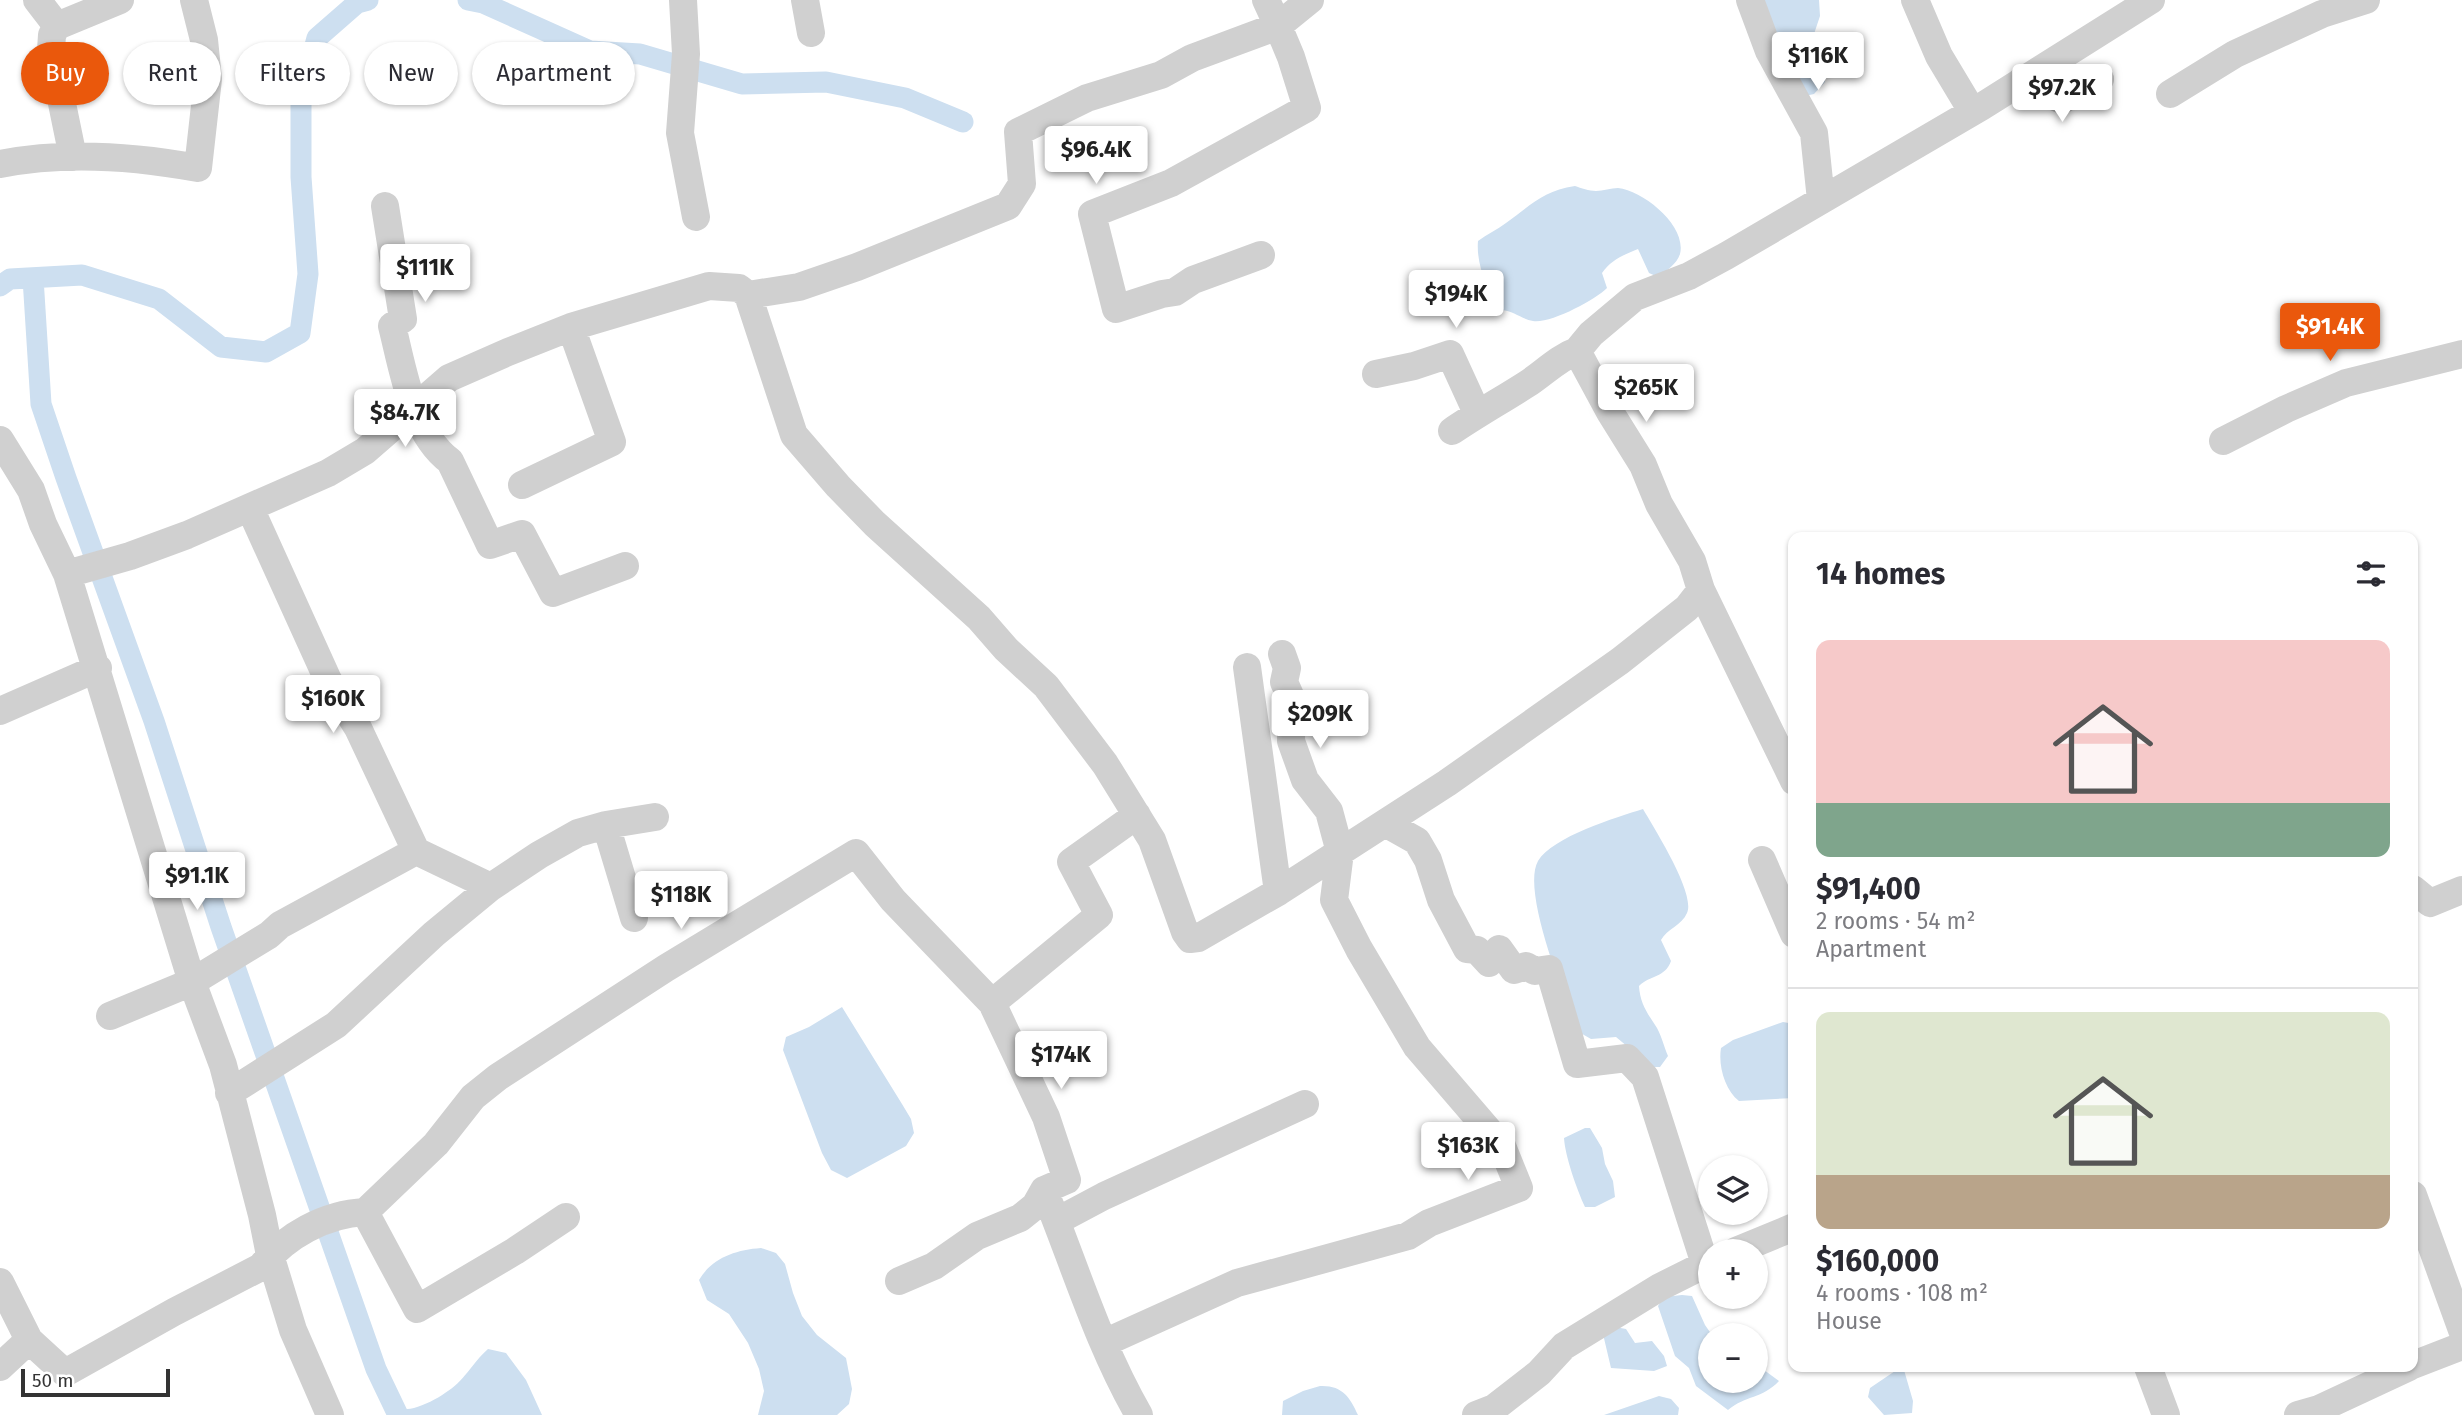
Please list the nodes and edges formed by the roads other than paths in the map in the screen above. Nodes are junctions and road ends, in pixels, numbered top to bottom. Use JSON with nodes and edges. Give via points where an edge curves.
{"nodes":[{"id":1,"x":37,"y":0,"type":"edge"},
{"id":2,"x":120,"y":0,"type":"edge"},
{"id":3,"x":194,"y":0,"type":"edge"},
{"id":4,"x":683,"y":0,"type":"edge"},
{"id":5,"x":805,"y":0,"type":"edge"},
{"id":6,"x":1266,"y":0,"type":"edge"},
{"id":7,"x":1310,"y":0,"type":"edge"},
{"id":8,"x":1750,"y":0,"type":"edge"},
{"id":9,"x":1915,"y":0,"type":"edge"},
{"id":10,"x":2151,"y":0,"type":"edge"},
{"id":11,"x":2366,"y":0,"type":"edge"},
{"id":12,"x":2310,"y":9,"type":"edge"},
{"id":13,"x":57,"y":26,"type":"junction"},
{"id":14,"x":1278,"y":26,"type":"junction"},
{"id":15,"x":811,"y":33,"type":"dead end"},
{"id":16,"x":2100,"y":79,"type":"dead end"},
{"id":17,"x":2020,"y":82,"type":"junction"},
{"id":18,"x":2170,"y":94,"type":"dead end"},
{"id":19,"x":1972,"y":111,"type":"junction"},
{"id":20,"x":73,"y":157,"type":"junction"},
{"id":21,"x":0,"y":164,"type":"edge"},
{"id":22,"x":1821,"y":200,"type":"junction"},
{"id":23,"x":385,"y":206,"type":"dead end"},
{"id":24,"x":696,"y":217,"type":"dead end"},
{"id":25,"x":1261,"y":255,"type":"dead end"},
{"id":26,"x":748,"y":295,"type":"junction"},
{"id":27,"x":571,"y":327,"type":"junction"},
{"id":28,"x":1577,"y":351,"type":"junction"},
{"id":29,"x":2462,"y":354,"type":"edge"},
{"id":30,"x":1376,"y":374,"type":"dead end"},
{"id":31,"x":414,"y":410,"type":"junction"},
{"id":32,"x":1477,"y":413,"type":"junction"},
{"id":33,"x":1452,"y":431,"type":"dead end"},
{"id":34,"x":0,"y":440,"type":"edge"},
{"id":35,"x":2224,"y":441,"type":"dead end"},
{"id":36,"x":522,"y":485,"type":"dead end"},
{"id":37,"x":250,"y":508,"type":"junction"},
{"id":38,"x":625,"y":566,"type":"dead end"},
{"id":39,"x":67,"y":574,"type":"junction"},
{"id":40,"x":1701,"y":590,"type":"junction"},
{"id":41,"x":1282,"y":654,"type":"dead end"},
{"id":42,"x":1247,"y":667,"type":"dead end"},
{"id":43,"x":98,"y":668,"type":"junction"},
{"id":44,"x":0,"y":711,"type":"edge"},
{"id":45,"x":1788,"y":769,"type":"edge"},
{"id":46,"x":1138,"y":815,"type":"junction"},
{"id":47,"x":655,"y":817,"type":"dead end"},
{"id":48,"x":1385,"y":823,"type":"junction"},
{"id":49,"x":606,"y":825,"type":"junction"},
{"id":50,"x":415,"y":851,"type":"junction"},
{"id":51,"x":1340,"y":852,"type":"junction"},
{"id":52,"x":1762,"y":860,"type":"dead end"},
{"id":53,"x":491,"y":887,"type":"junction"},
{"id":54,"x":2462,"y":890,"type":"edge"},
{"id":55,"x":1278,"y":892,"type":"junction"},
{"id":56,"x":2418,"y":893,"type":"edge"},
{"id":57,"x":635,"y":918,"type":"dead end"},
{"id":58,"x":1788,"y":920,"type":"edge"},
{"id":59,"x":200,"y":978,"type":"junction"},
{"id":60,"x":992,"y":1003,"type":"junction"},
{"id":61,"x":110,"y":1016,"type":"dead end"},
{"id":62,"x":229,"y":1093,"type":"junction"},
{"id":63,"x":1305,"y":1104,"type":"dead end"},
{"id":64,"x":1045,"y":1190,"type":"junction"},
{"id":65,"x":2418,"y":1209,"type":"edge"},
{"id":66,"x":356,"y":1212,"type":"junction"},
{"id":67,"x":566,"y":1217,"type":"dead end"},
{"id":68,"x":1057,"y":1221,"type":"junction"},
{"id":69,"x":1788,"y":1229,"type":"edge"},
{"id":70,"x":1700,"y":1239,"type":"edge"},
{"id":71,"x":1765,"y":1239,"type":"edge"},
{"id":72,"x":270,"y":1255,"type":"junction"},
{"id":73,"x":1698,"y":1268,"type":"edge"},
{"id":74,"x":899,"y":1281,"type":"dead end"},
{"id":75,"x":0,"y":1282,"type":"edge"},
{"id":76,"x":2462,"y":1330,"type":"edge"},
{"id":77,"x":29,"y":1340,"type":"junction"},
{"id":78,"x":1104,"y":1343,"type":"junction"},
{"id":79,"x":2462,"y":1346,"type":"edge"},
{"id":80,"x":2418,"y":1363,"type":"edge"},
{"id":81,"x":0,"y":1367,"type":"edge"},
{"id":82,"x":2150,"y":1372,"type":"edge"},
{"id":83,"x":2400,"y":1372,"type":"edge"},
{"id":84,"x":2355,"y":1405,"type":"edge"},
{"id":85,"x":330,"y":1415,"type":"edge"},
{"id":86,"x":1139,"y":1415,"type":"edge"},
{"id":87,"x":1476,"y":1415,"type":"edge"},
{"id":88,"x":2166,"y":1415,"type":"edge"},
{"id":89,"x":2298,"y":1415,"type":"edge"}],
"edges":[{"from":1,"to":13,"type":"street"},
{"from":2,"to":13,"type":"street"},
{"from":3,"to":20,"type":"street","via":[[208,79],[198,168],[135,157]]},
{"from":4,"to":24,"type":"street","via":[[680,133]]},
{"from":5,"to":15,"type":"street"},
{"from":6,"to":14,"type":"street"},
{"from":7,"to":14,"type":"street"},
{"from":8,"to":22,"type":"street","via":[[1769,51],[1814,133]]},
{"from":9,"to":19,"type":"street","via":[[1939,56]]},
{"from":10,"to":17,"type":"street"},
{"from":11,"to":12,"type":"street"},
{"from":12,"to":18,"type":"street"},
{"from":13,"to":20,"type":"street","via":[[51,50]]},
{"from":14,"to":25,"type":"street","via":[[1307,108],[1171,183],[1092,214],[1116,309],[1175,292],[1193,280]]},
{"from":14,"to":26,"type":"street","via":[[1192,58],[1161,75],[1087,98],[1018,132],[1022,184],[1008,206],[834,275]]},
{"from":16,"to":17,"type":"street","via":[[2062,100]]},
{"from":17,"to":19,"type":"street"},
{"from":19,"to":22,"type":"street"},
{"from":20,"to":21,"type":"street"},
{"from":22,"to":28,"type":"street","via":[[1689,276],[1635,297]]},
{"from":23,"to":31,"type":"street","via":[[402,316],[402,321],[392,326]]},
{"from":26,"to":27,"type":"street","via":[[739,288],[709,286]]},
{"from":26,"to":46,"type":"street","via":[[794,435],[875,524],[979,618],[1046,687]]},
{"from":27,"to":31,"type":"street","via":[[449,378]]},
{"from":27,"to":36,"type":"street","via":[[612,442]]},
{"from":28,"to":32,"type":"street"},
{"from":28,"to":40,"type":"street","via":[[1643,465],[1692,561]]},
{"from":29,"to":35,"type":"street","via":[[2346,383]]},
{"from":30,"to":32,"type":"street","via":[[1450,354]]},
{"from":31,"to":37,"type":"street","via":[[365,451]]},
{"from":31,"to":38,"type":"street","via":[[440,453],[450,461],[490,545],[522,534],[553,593]]},
{"from":32,"to":33,"type":"street"},
{"from":34,"to":39,"type":"street","via":[[31,490]]},
{"from":37,"to":39,"type":"street","via":[[130,556]]},
{"from":37,"to":50,"type":"street","via":[[328,680],[358,728]]},
{"from":39,"to":43,"type":"street"},
{"from":40,"to":45,"type":"street"},
{"from":40,"to":48,"type":"street","via":[[1687,608],[1620,661]]},
{"from":41,"to":51,"type":"street","via":[[1287,668],[1284,682],[1292,700],[1291,741],[1305,780],[1329,811]]},
{"from":42,"to":55,"type":"street"},
{"from":43,"to":44,"type":"street"},
{"from":43,"to":59,"type":"street"},
{"from":46,"to":55,"type":"street","via":[[1190,939]]},
{"from":46,"to":60,"type":"street","via":[[1071,862],[1099,915]]},
{"from":47,"to":49,"type":"street"},
{"from":48,"to":51,"type":"street"},
{"from":48,"to":70,"type":"street","via":[[1417,841],[1467,949],[1477,950],[1489,963],[1499,949],[1514,970],[1526,966],[1535,971],[1549,969],[1577,1064],[1627,1058],[1644,1077]]},
{"from":49,"to":53,"type":"street","via":[[578,833]]},
{"from":49,"to":57,"type":"street"},
{"from":50,"to":53,"type":"street"},
{"from":50,"to":59,"type":"street","via":[[280,925]]},
{"from":51,"to":55,"type":"street"},
{"from":51,"to":78,"type":"street","via":[[1334,900],[1359,950],[1417,1046],[1502,1146],[1519,1188],[1429,1223],[1408,1236],[1237,1283]]},
{"from":52,"to":58,"type":"street"},
{"from":53,"to":62,"type":"street","via":[[336,1026]]},
{"from":54,"to":56,"type":"street","via":[[2430,903]]},
{"from":59,"to":61,"type":"street"},
{"from":59,"to":62,"type":"street"},
{"from":60,"to":64,"type":"street","via":[[1046,1116],[1067,1180]]},
{"from":60,"to":66,"type":"street","via":[[893,900],[856,853],[498,1077],[473,1097],[436,1144]]},
{"from":62,"to":72,"type":"street"},
{"from":63,"to":68,"type":"street"},
{"from":64,"to":68,"type":"street"},
{"from":64,"to":74,"type":"street","via":[[1020,1218],[977,1236],[934,1266]]},
{"from":65,"to":76,"type":"street"},
{"from":66,"to":67,"type":"street","via":[[417,1309]]},
{"from":66,"to":72,"type":"street","via":[[300,1231]]},
{"from":68,"to":78,"type":"street"},
{"from":69,"to":71,"type":"street"},
{"from":72,"to":77,"type":"street","via":[[261,1267],[65,1373]]},
{"from":72,"to":85,"type":"street","via":[[293,1330]]},
{"from":73,"to":87,"type":"street","via":[[1564,1346],[1539,1373],[1494,1408]]},
{"from":75,"to":77,"type":"street"},
{"from":77,"to":81,"type":"street"},
{"from":78,"to":86,"type":"street"},
{"from":79,"to":80,"type":"street"},
{"from":82,"to":88,"type":"street"},
{"from":83,"to":84,"type":"street"},
{"from":84,"to":89,"type":"street"}]}
